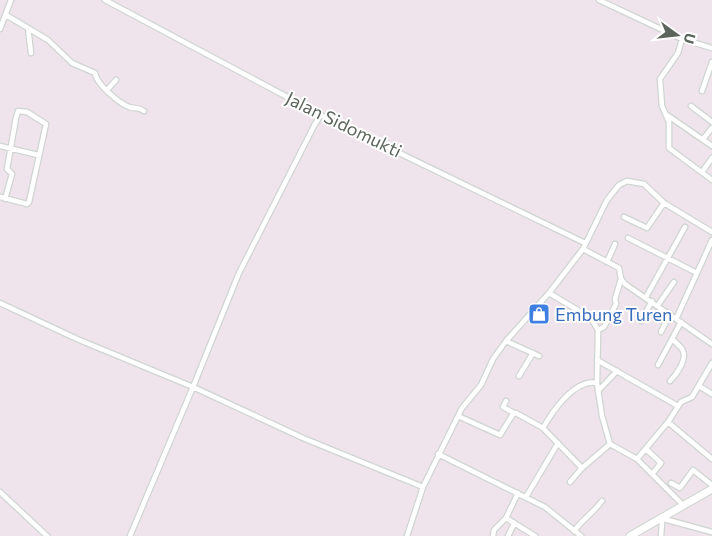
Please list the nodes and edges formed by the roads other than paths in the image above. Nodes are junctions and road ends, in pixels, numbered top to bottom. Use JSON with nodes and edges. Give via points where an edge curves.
{"nodes":[{"id":1,"x":11,"y":0,"type":"edge"},
{"id":2,"x":105,"y":0,"type":"edge"},
{"id":3,"x":599,"y":0,"type":"edge"},
{"id":4,"x":6,"y":14,"type":"junction"},
{"id":5,"x":28,"y":28,"type":"junction"},
{"id":6,"x":0,"y":29,"type":"edge"},
{"id":7,"x":682,"y":38,"type":"junction"},
{"id":8,"x":712,"y":48,"type":"edge"},
{"id":9,"x":31,"y":53,"type":"dead end"},
{"id":10,"x":712,"y":62,"type":"edge"},
{"id":11,"x":711,"y":72,"type":"edge"},
{"id":12,"x":116,"y":80,"type":"dead end"},
{"id":13,"x":107,"y":90,"type":"junction"},
{"id":14,"x":702,"y":91,"type":"dead end"},
{"id":15,"x":691,"y":106,"type":"dead end"},
{"id":16,"x":144,"y":111,"type":"dead end"},
{"id":17,"x":321,"y":115,"type":"junction"},
{"id":18,"x":667,"y":115,"type":"junction"},
{"id":19,"x":712,"y":122,"type":"edge"},
{"id":20,"x":712,"y":128,"type":"edge"},
{"id":21,"x":703,"y":139,"type":"junction"},
{"id":22,"x":0,"y":146,"type":"edge"},
{"id":23,"x":712,"y":146,"type":"edge"},
{"id":24,"x":11,"y":149,"type":"junction"},
{"id":25,"x":38,"y":155,"type":"junction"},
{"id":26,"x":712,"y":158,"type":"edge"},
{"id":27,"x":702,"y":172,"type":"junction"},
{"id":28,"x":712,"y":180,"type":"edge"},
{"id":29,"x":3,"y":198,"type":"edge"},
{"id":30,"x":664,"y":203,"type":"junction"},
{"id":31,"x":624,"y":217,"type":"dead end"},
{"id":32,"x":685,"y":227,"type":"dead end"},
{"id":33,"x":712,"y":232,"type":"edge"},
{"id":34,"x":628,"y":238,"type":"dead end"},
{"id":35,"x":712,"y":240,"type":"edge"},
{"id":36,"x":585,"y":243,"type":"junction"},
{"id":37,"x":615,"y":244,"type":"dead end"},
{"id":38,"x":583,"y":249,"type":"junction"},
{"id":39,"x":669,"y":257,"type":"junction"},
{"id":40,"x":607,"y":262,"type":"junction"},
{"id":41,"x":697,"y":273,"type":"junction"},
{"id":42,"x":621,"y":279,"type":"junction"},
{"id":43,"x":674,"y":282,"type":"dead end"},
{"id":44,"x":549,"y":293,"type":"junction"},
{"id":45,"x":646,"y":297,"type":"junction"},
{"id":46,"x":652,"y":301,"type":"junction"},
{"id":47,"x":0,"y":304,"type":"edge"},
{"id":48,"x":616,"y":304,"type":"junction"},
{"id":49,"x":658,"y":305,"type":"junction"},
{"id":50,"x":621,"y":307,"type":"dead end"},
{"id":51,"x":670,"y":314,"type":"junction"},
{"id":52,"x":676,"y":319,"type":"junction"},
{"id":53,"x":641,"y":321,"type":"dead end"},
{"id":54,"x":681,"y":322,"type":"junction"},
{"id":55,"x":598,"y":330,"type":"junction"},
{"id":56,"x":661,"y":332,"type":"dead end"},
{"id":57,"x":672,"y":339,"type":"junction"},
{"id":58,"x":506,"y":341,"type":"junction"},
{"id":59,"x":712,"y":344,"type":"edge"},
{"id":60,"x":533,"y":353,"type":"junction"},
{"id":61,"x":539,"y":356,"type":"dead end"},
{"id":62,"x":597,"y":360,"type":"junction"},
{"id":63,"x":712,"y":363,"type":"edge"},
{"id":64,"x":658,"y":365,"type":"dead end"},
{"id":65,"x":617,"y":371,"type":"junction"},
{"id":66,"x":519,"y":376,"type":"dead end"},
{"id":67,"x":670,"y":381,"type":"dead end"},
{"id":68,"x":596,"y":383,"type":"junction"},
{"id":69,"x":699,"y":386,"type":"junction"},
{"id":70,"x":193,"y":387,"type":"junction"},
{"id":71,"x":598,"y":391,"type":"junction"},
{"id":72,"x":712,"y":394,"type":"edge"},
{"id":73,"x":506,"y":401,"type":"dead end"},
{"id":74,"x":678,"y":406,"type":"junction"},
{"id":75,"x":514,"y":413,"type":"junction"},
{"id":76,"x":458,"y":416,"type":"junction"},
{"id":77,"x":668,"y":422,"type":"junction"},
{"id":78,"x":542,"y":428,"type":"junction"},
{"id":79,"x":558,"y":443,"type":"junction"},
{"id":80,"x":610,"y":444,"type":"junction"},
{"id":81,"x":646,"y":449,"type":"junction"},
{"id":82,"x":438,"y":454,"type":"junction"},
{"id":83,"x":712,"y":459,"type":"edge"},
{"id":84,"x":637,"y":460,"type":"junction"},
{"id":85,"x":582,"y":468,"type":"junction"},
{"id":86,"x":652,"y":474,"type":"junction"},
{"id":87,"x":570,"y":482,"type":"dead end"},
{"id":88,"x":671,"y":483,"type":"dead end"},
{"id":89,"x":712,"y":485,"type":"edge"},
{"id":90,"x":423,"y":487,"type":"junction"},
{"id":91,"x":712,"y":489,"type":"edge"},
{"id":92,"x":0,"y":492,"type":"edge"},
{"id":93,"x":518,"y":493,"type":"junction"},
{"id":94,"x":526,"y":497,"type":"junction"},
{"id":95,"x":602,"y":501,"type":"dead end"},
{"id":96,"x":683,"y":505,"type":"junction"},
{"id":97,"x":506,"y":518,"type":"junction"},
{"id":98,"x":663,"y":521,"type":"junction"},
{"id":99,"x":514,"y":524,"type":"junction"},
{"id":100,"x":574,"y":531,"type":"junction"},
{"id":101,"x":708,"y":533,"type":"edge"},
{"id":102,"x":47,"y":536,"type":"edge"},
{"id":103,"x":130,"y":536,"type":"edge"},
{"id":104,"x":408,"y":536,"type":"edge"},
{"id":105,"x":493,"y":536,"type":"edge"},
{"id":106,"x":508,"y":536,"type":"edge"},
{"id":107,"x":535,"y":536,"type":"edge"},
{"id":108,"x":581,"y":536,"type":"edge"},
{"id":109,"x":630,"y":536,"type":"edge"},
{"id":110,"x":661,"y":536,"type":"edge"}],
"edges":[{"from":1,"to":4,"type":"street"},
{"from":2,"to":17,"type":"street","name":"Jalan Sidomukti"},
{"from":3,"to":7,"type":"street"},
{"from":4,"to":5,"type":"street"},
{"from":4,"to":6,"type":"street"},
{"from":5,"to":9,"type":"street"},
{"from":5,"to":13,"type":"street","via":[[48,40],[72,63],[95,73],[96,81]]},
{"from":7,"to":8,"type":"street"},
{"from":7,"to":18,"type":"street","via":[[678,53],[660,79],[662,106]]},
{"from":10,"to":11,"type":"street"},
{"from":11,"to":14,"type":"street"},
{"from":12,"to":13,"type":"street"},
{"from":13,"to":16,"type":"street","via":[[130,107]]},
{"from":15,"to":19,"type":"street"},
{"from":17,"to":36,"type":"street","name":"Jalan Sidomukti"},
{"from":17,"to":70,"type":"street","via":[[239,272]]},
{"from":18,"to":21,"type":"street"},
{"from":18,"to":27,"type":"street","via":[[669,148]]},
{"from":20,"to":21,"type":"street"},
{"from":21,"to":23,"type":"street"},
{"from":22,"to":24,"type":"street"},
{"from":24,"to":25,"type":"street"},
{"from":24,"to":25,"type":"street","via":[[17,113],[24,111],[46,124]]},
{"from":24,"to":29,"type":"street","via":[[7,169],[12,174]]},
{"from":25,"to":29,"type":"street","via":[[28,203]]},
{"from":26,"to":27,"type":"street"},
{"from":27,"to":28,"type":"street"},
{"from":30,"to":31,"type":"street","via":[[647,228]]},
{"from":30,"to":33,"type":"street"},
{"from":30,"to":36,"type":"street","via":[[644,184],[627,181],[619,185],[606,200]]},
{"from":32,"to":39,"type":"street"},
{"from":34,"to":39,"type":"street"},
{"from":35,"to":41,"type":"street"},
{"from":36,"to":38,"type":"street"},
{"from":37,"to":40,"type":"street"},
{"from":38,"to":40,"type":"street"},
{"from":38,"to":44,"type":"street"},
{"from":39,"to":41,"type":"street"},
{"from":39,"to":45,"type":"street"},
{"from":40,"to":42,"type":"street","via":[[619,268]]},
{"from":41,"to":52,"type":"street"},
{"from":42,"to":45,"type":"street"},
{"from":42,"to":48,"type":"street"},
{"from":43,"to":49,"type":"street"},
{"from":44,"to":55,"type":"street","via":[[591,318]]},
{"from":44,"to":58,"type":"street"},
{"from":45,"to":46,"type":"street"},
{"from":46,"to":49,"type":"street"},
{"from":46,"to":53,"type":"street"},
{"from":47,"to":70,"type":"street"},
{"from":48,"to":50,"type":"street"},
{"from":48,"to":55,"type":"street","via":[[604,327]]},
{"from":49,"to":51,"type":"street"},
{"from":51,"to":52,"type":"street"},
{"from":51,"to":56,"type":"street"},
{"from":52,"to":54,"type":"street"},
{"from":54,"to":57,"type":"street"},
{"from":54,"to":59,"type":"street"},
{"from":55,"to":62,"type":"street"},
{"from":57,"to":64,"type":"street"},
{"from":57,"to":67,"type":"street","via":[[683,349],[684,355]]},
{"from":58,"to":60,"type":"street"},
{"from":58,"to":76,"type":"street","via":[[481,385]]},
{"from":60,"to":61,"type":"street"},
{"from":60,"to":66,"type":"street"},
{"from":62,"to":65,"type":"street"},
{"from":62,"to":68,"type":"street"},
{"from":63,"to":69,"type":"street"},
{"from":65,"to":71,"type":"street"},
{"from":65,"to":74,"type":"street"},
{"from":68,"to":71,"type":"street"},
{"from":68,"to":78,"type":"street","via":[[574,389]]},
{"from":69,"to":72,"type":"street"},
{"from":69,"to":74,"type":"street","via":[[692,397]]},
{"from":70,"to":90,"type":"street","via":[[303,438]]},
{"from":70,"to":103,"type":"street"},
{"from":71,"to":80,"type":"street"},
{"from":73,"to":75,"type":"street","via":[[503,407]]},
{"from":74,"to":77,"type":"street"},
{"from":75,"to":76,"type":"street","via":[[500,435]]},
{"from":75,"to":78,"type":"street"},
{"from":76,"to":82,"type":"street"},
{"from":77,"to":81,"type":"street"},
{"from":77,"to":83,"type":"street"},
{"from":78,"to":79,"type":"street"},
{"from":79,"to":85,"type":"street"},
{"from":79,"to":94,"type":"street"},
{"from":80,"to":84,"type":"street"},
{"from":80,"to":85,"type":"street"},
{"from":81,"to":84,"type":"street"},
{"from":81,"to":86,"type":"street","via":[[661,463]]},
{"from":82,"to":90,"type":"street"},
{"from":82,"to":93,"type":"street"},
{"from":84,"to":86,"type":"street"},
{"from":85,"to":87,"type":"street"},
{"from":86,"to":96,"type":"street"},
{"from":88,"to":89,"type":"street","via":[[680,488],[693,470]]},
{"from":90,"to":104,"type":"street"},
{"from":91,"to":96,"type":"main road"},
{"from":92,"to":102,"type":"street"},
{"from":93,"to":94,"type":"street"},
{"from":93,"to":97,"type":"street"},
{"from":94,"to":100,"type":"street","via":[[546,507]]},
{"from":95,"to":100,"type":"street"},
{"from":96,"to":98,"type":"main road"},
{"from":97,"to":99,"type":"street"},
{"from":97,"to":105,"type":"street","via":[[494,530]]},
{"from":98,"to":101,"type":"street"},
{"from":98,"to":109,"type":"main road"},
{"from":98,"to":110,"type":"street"},
{"from":99,"to":106,"type":"street"},
{"from":99,"to":107,"type":"street"},
{"from":100,"to":108,"type":"street"}]}
